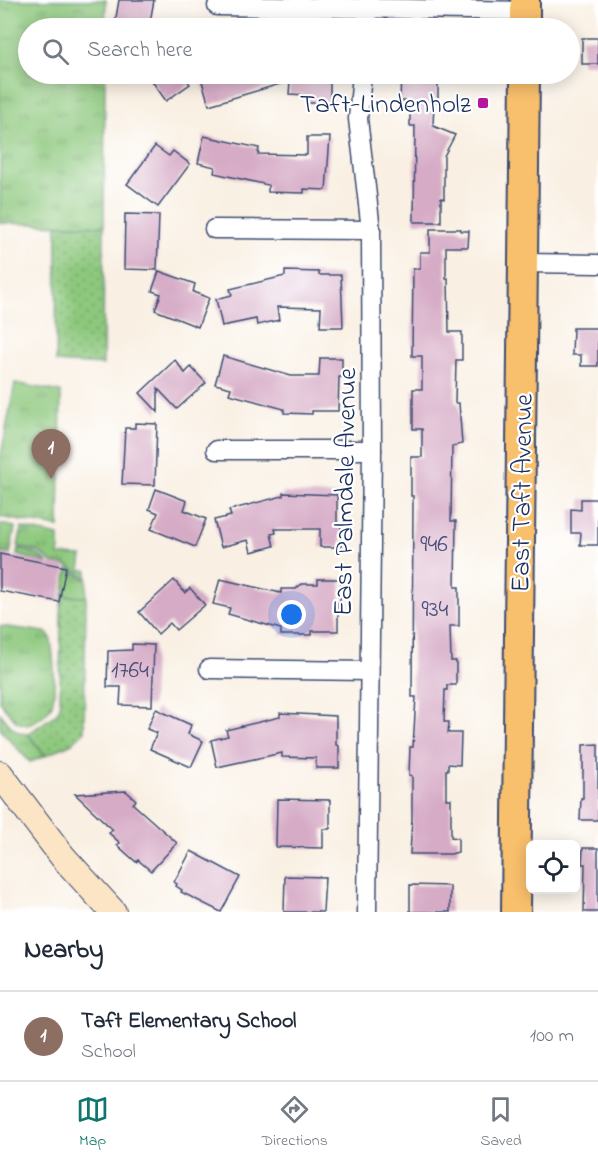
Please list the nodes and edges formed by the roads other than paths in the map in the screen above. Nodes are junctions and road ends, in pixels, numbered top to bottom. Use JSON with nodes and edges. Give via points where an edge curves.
{"nodes":[{"id":1,"x":368,"y":4,"type":"edge"},
{"id":2,"x":217,"y":6,"type":"dead end"},
{"id":3,"x":525,"y":13,"type":"edge"},
{"id":4,"x":361,"y":84,"type":"edge"},
{"id":5,"x":525,"y":84,"type":"edge"},
{"id":6,"x":214,"y":229,"type":"dead end"},
{"id":7,"x":371,"y":230,"type":"junction"},
{"id":8,"x":523,"y":263,"type":"junction"},
{"id":9,"x":598,"y":264,"type":"edge"},
{"id":10,"x":216,"y":450,"type":"dead end"},
{"id":11,"x":372,"y":450,"type":"junction"},
{"id":12,"x":209,"y":669,"type":"dead end"},
{"id":13,"x":369,"y":671,"type":"junction"},
{"id":14,"x":0,"y":774,"type":"edge"},
{"id":15,"x":113,"y":912,"type":"edge"},
{"id":16,"x":367,"y":912,"type":"edge"},
{"id":17,"x":516,"y":912,"type":"edge"}],
"edges":[{"from":1,"to":2,"type":"street"},
{"from":1,"to":3,"type":"street"},
{"from":4,"to":7,"type":"street","name":"East Palmdale Avenue","via":[[358,118]]},
{"from":5,"to":8,"type":"main road","name":"East Taft Avenue"},
{"from":6,"to":7,"type":"street"},
{"from":7,"to":11,"type":"street","name":"East Palmdale Avenue"},
{"from":8,"to":9,"type":"street"},
{"from":8,"to":17,"type":"main road","name":"East Taft Avenue"},
{"from":10,"to":11,"type":"street"},
{"from":11,"to":13,"type":"street","name":"East Palmdale Avenue"},
{"from":12,"to":13,"type":"street"},
{"from":13,"to":16,"type":"street","name":"East Palmdale Avenue"},
{"from":14,"to":15,"type":"street","via":[[63,857]]}]}
